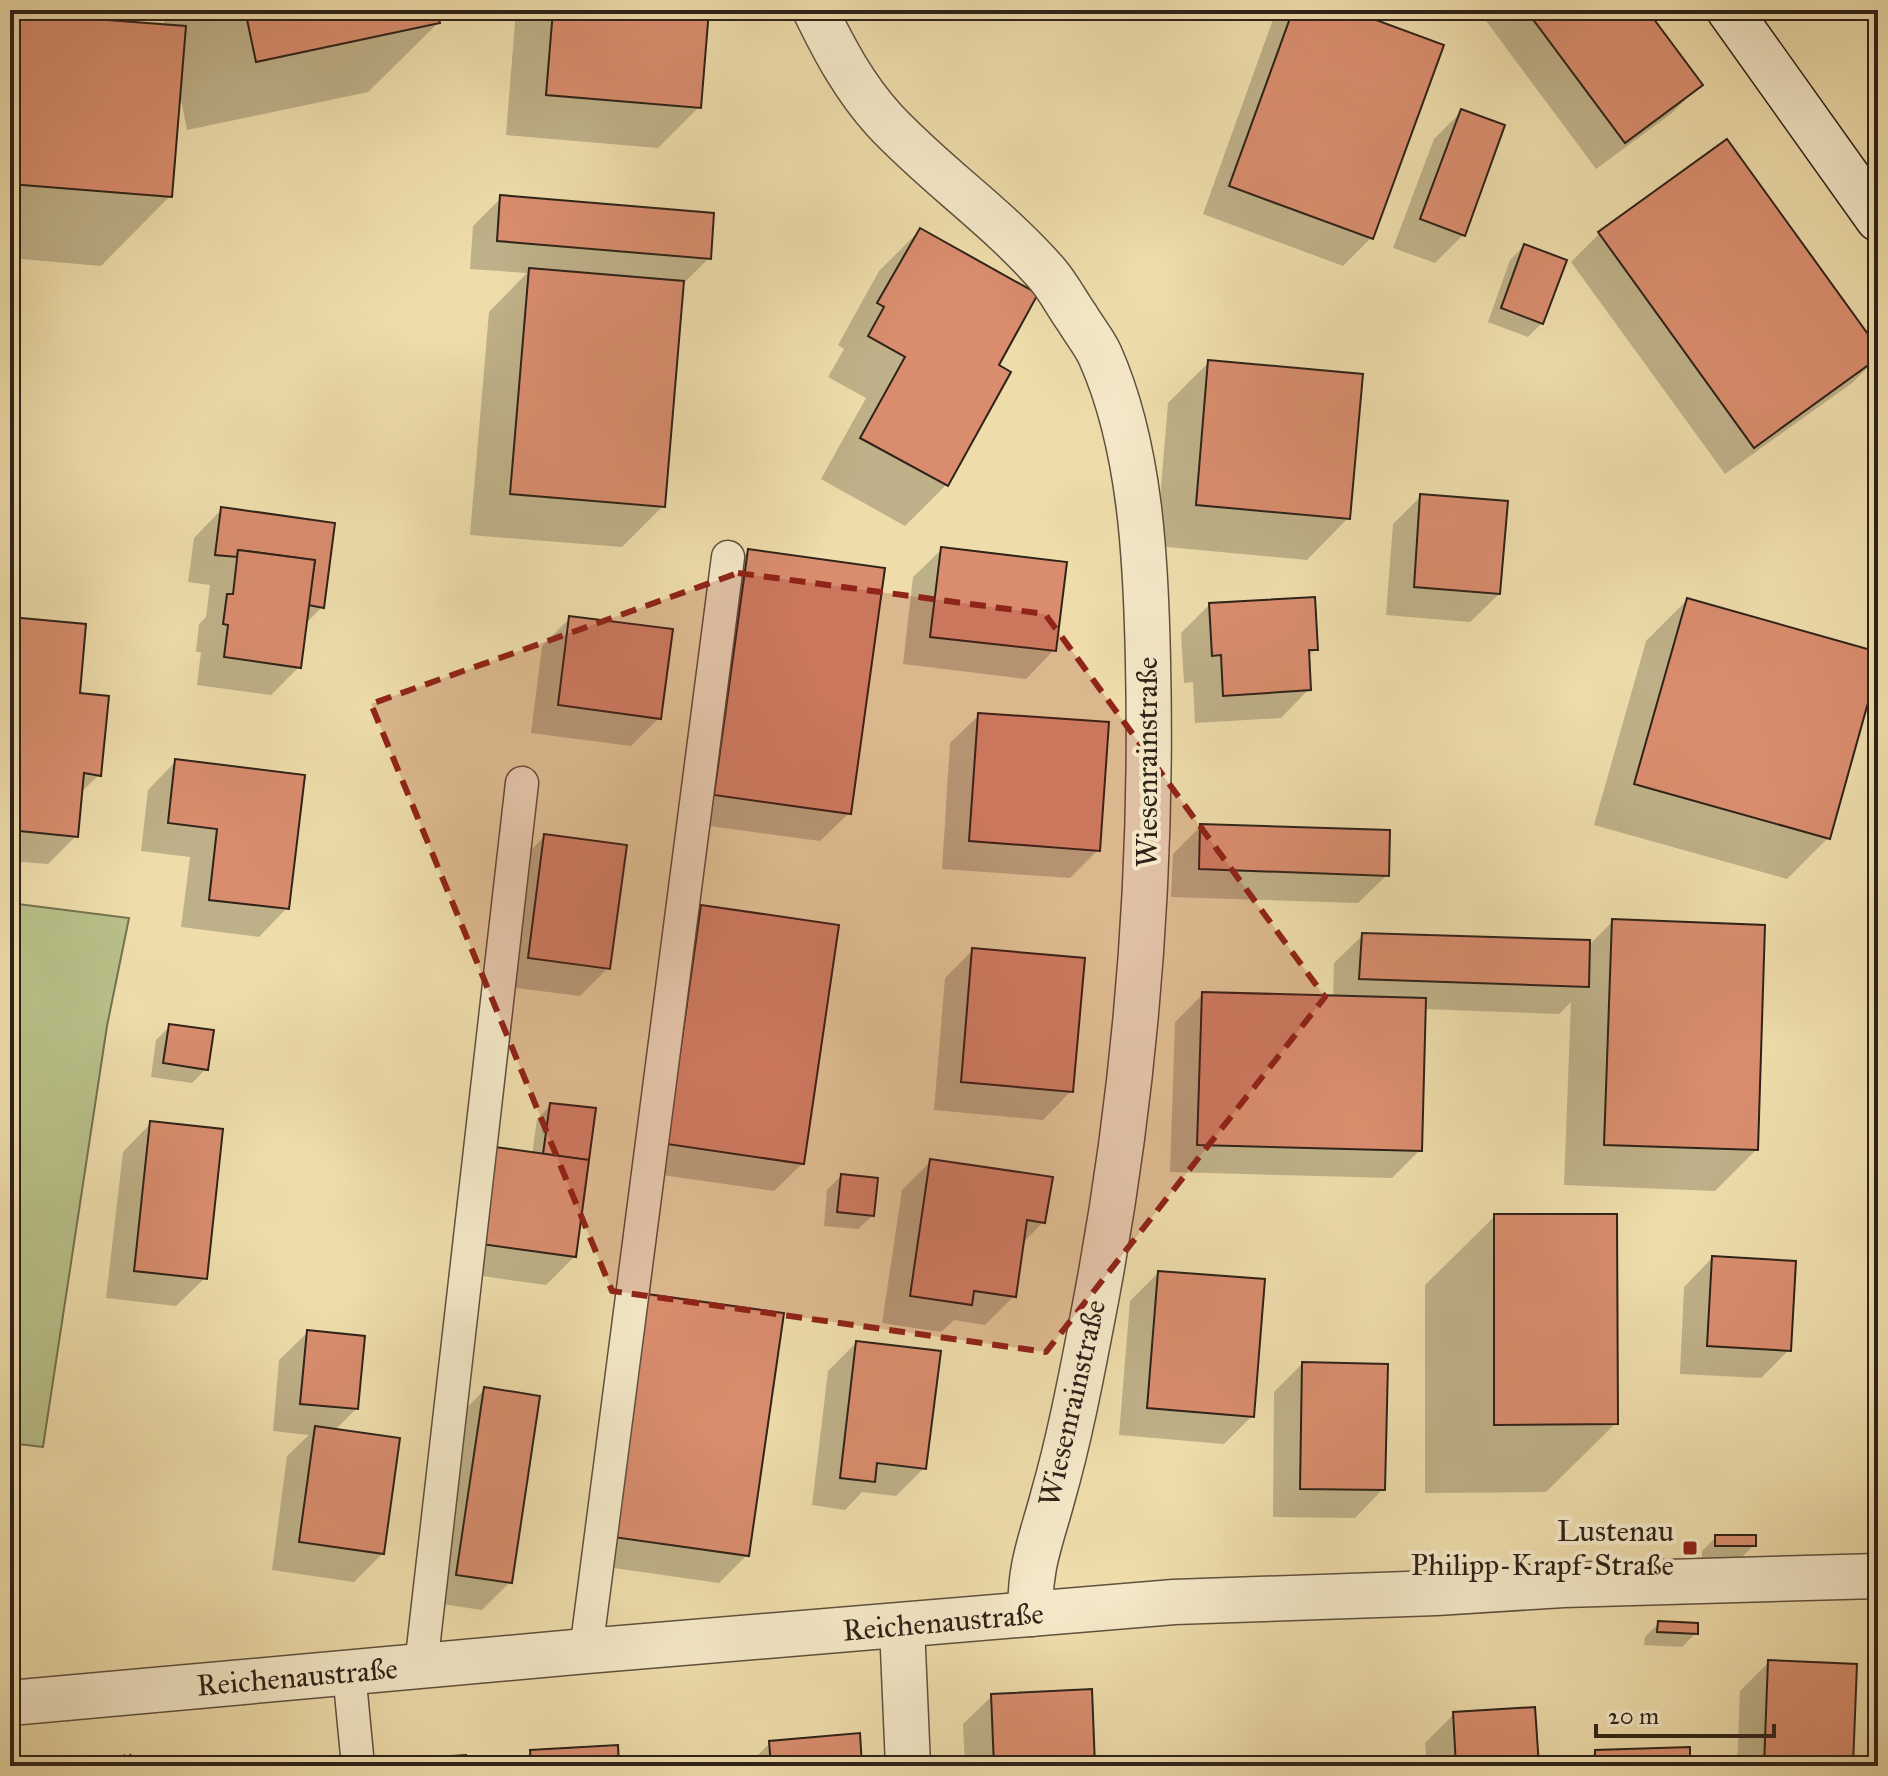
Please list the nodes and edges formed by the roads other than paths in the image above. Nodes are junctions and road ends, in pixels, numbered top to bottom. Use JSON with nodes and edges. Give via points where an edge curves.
{"nodes":[{"id":1,"x":815,"y":10,"type":"edge"},
{"id":2,"x":1729,"y":10,"type":"edge"},
{"id":3,"x":1878,"y":219,"type":"edge"},
{"id":4,"x":728,"y":557,"type":"dead end"},
{"id":5,"x":522,"y":783,"type":"dead end"},
{"id":6,"x":1878,"y":1576,"type":"edge"},
{"id":7,"x":1031,"y":1614,"type":"junction"},
{"id":8,"x":902,"y":1626,"type":"junction"},
{"id":9,"x":586,"y":1651,"type":"junction"},
{"id":10,"x":421,"y":1666,"type":"junction"},
{"id":11,"x":349,"y":1672,"type":"junction"},
{"id":12,"x":10,"y":1703,"type":"edge"},
{"id":13,"x":358,"y":1766,"type":"edge"},
{"id":14,"x":908,"y":1766,"type":"edge"}],
"edges":[{"from":1,"to":7,"type":"street","name":"Wiesenrainstraße","via":[[843,66],[884,119],[1047,275],[1068,305],[1099,353],[1123,419],[1138,508],[1147,603],[1150,744],[1146,894],[1134,1033],[1112,1215],[1079,1386],[1033,1560]]},
{"from":2,"to":3,"type":"street"},
{"from":4,"to":9,"type":"lane"},
{"from":5,"to":10,"type":"lane"},
{"from":6,"to":7,"type":"street","name":"Reichenaustraße","via":[[1174,1602]]},
{"from":7,"to":8,"type":"street","name":"Reichenaustraße"},
{"from":8,"to":9,"type":"street","name":"Reichenaustraße"},
{"from":8,"to":14,"type":"street"},
{"from":9,"to":10,"type":"street","name":"Reichenaustraße"},
{"from":10,"to":11,"type":"street","name":"Reichenaustraße"},
{"from":11,"to":12,"type":"street","name":"Reichenaustraße"},
{"from":11,"to":13,"type":"lane"}]}
